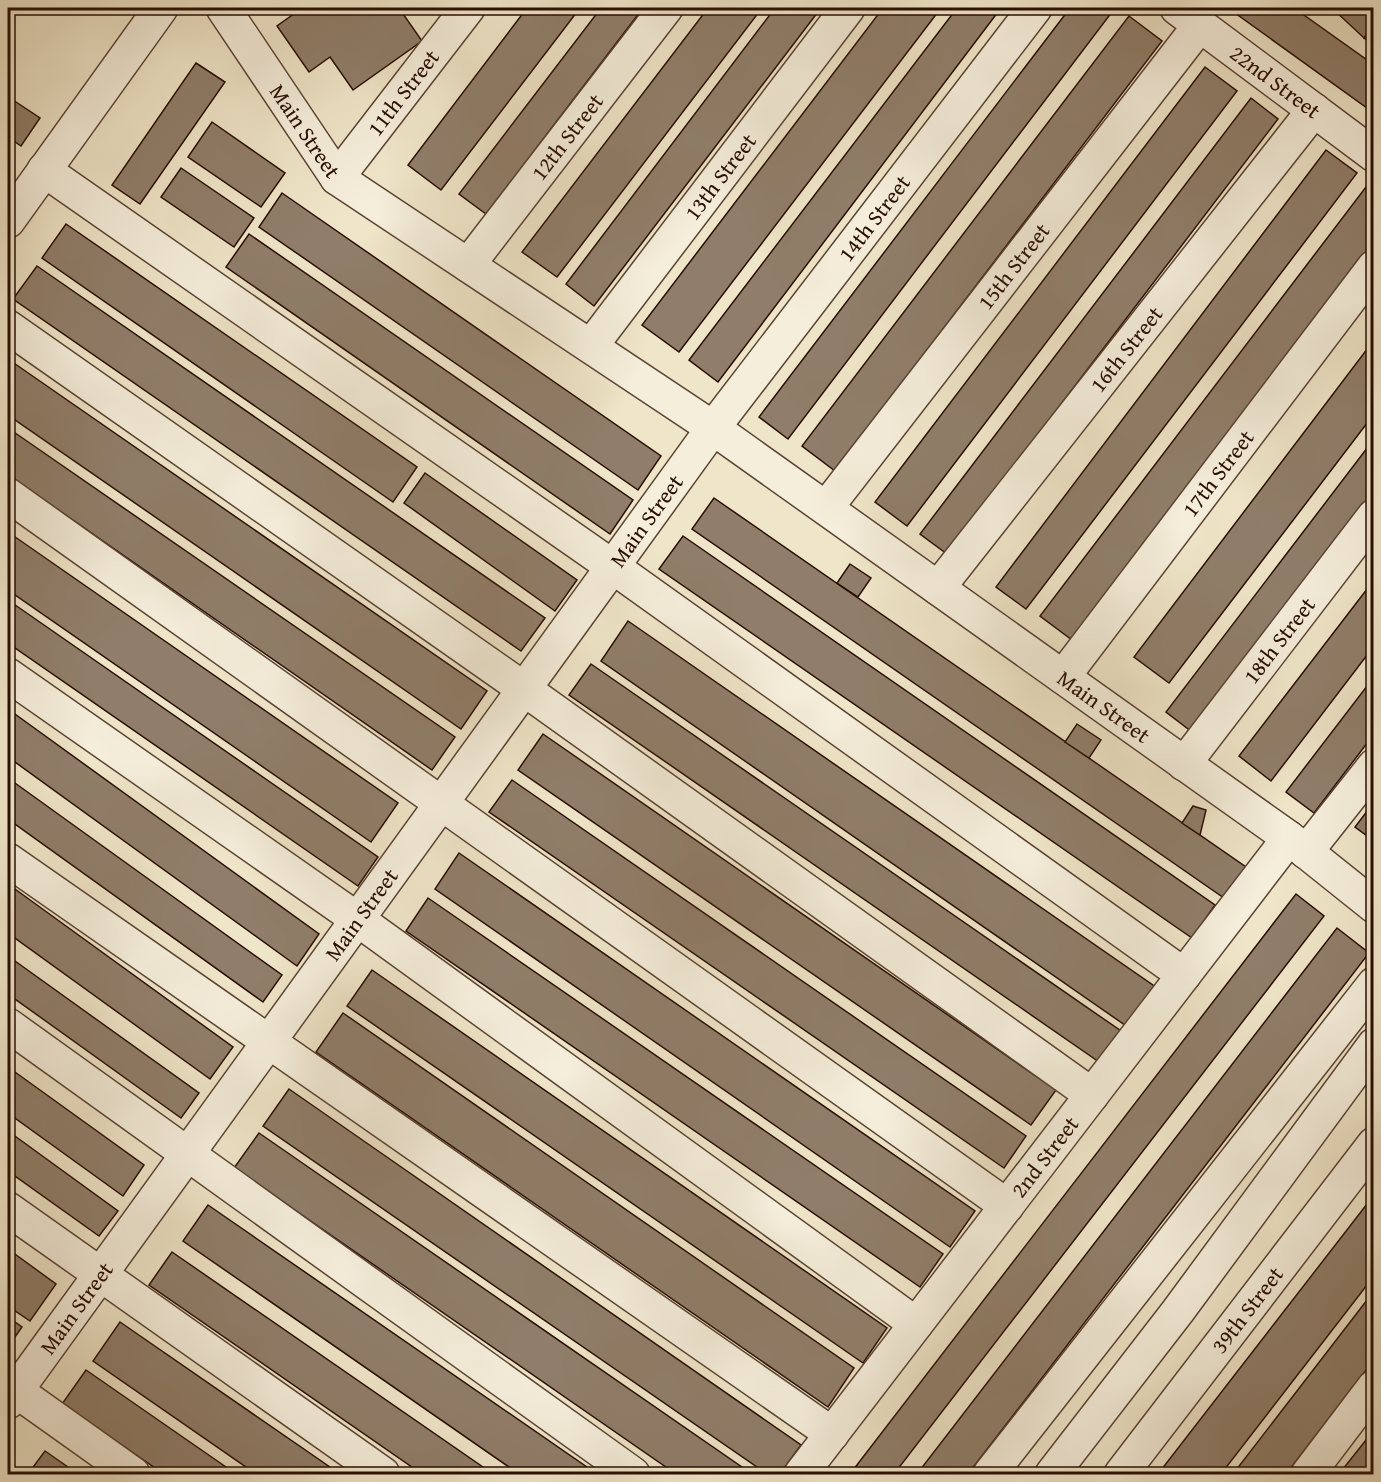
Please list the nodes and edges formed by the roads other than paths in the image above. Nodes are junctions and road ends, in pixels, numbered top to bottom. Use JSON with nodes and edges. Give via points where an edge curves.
{"nodes":[{"id":1,"x":161,"y":8,"type":"edge"},
{"id":2,"x":223,"y":8,"type":"edge"},
{"id":3,"x":468,"y":8,"type":"edge"},
{"id":4,"x":666,"y":8,"type":"edge"},
{"id":5,"x":848,"y":8,"type":"edge"},
{"id":6,"x":1035,"y":8,"type":"edge"},
{"id":7,"x":1188,"y":16,"type":"edge"},
{"id":8,"x":1314,"y":110,"type":"junction"},
{"id":9,"x":1374,"y":154,"type":"edge"},
{"id":10,"x":44,"y":170,"type":"junction"},
{"id":11,"x":337,"y":178,"type":"junction"},
{"id":12,"x":8,"y":221,"type":"edge"},
{"id":13,"x":468,"y":265,"type":"junction"},
{"id":14,"x":1374,"y":267,"type":"edge"},
{"id":15,"x":1363,"y":302,"type":"edge"},
{"id":16,"x":8,"y":327,"type":"edge"},
{"id":17,"x":591,"y":346,"type":"junction"},
{"id":18,"x":713,"y":428,"type":"junction"},
{"id":19,"x":8,"y":495,"type":"edge"},
{"id":20,"x":826,"y":508,"type":"junction"},
{"id":21,"x":1374,"y":516,"type":"edge"},
{"id":22,"x":613,"y":567,"type":"junction"},
{"id":23,"x":938,"y":588,"type":"junction"},
{"id":24,"x":8,"y":675,"type":"edge"},
{"id":25,"x":1063,"y":678,"type":"junction"},
{"id":26,"x":524,"y":689,"type":"junction"},
{"id":27,"x":1184,"y":764,"type":"junction"},
{"id":28,"x":1374,"y":766,"type":"edge"},
{"id":29,"x":441,"y":804,"type":"junction"},
{"id":30,"x":1297,"y":845,"type":"junction"},
{"id":31,"x":8,"y":860,"type":"edge"},
{"id":32,"x":1374,"y":906,"type":"edge"},
{"id":33,"x":357,"y":919,"type":"junction"},
{"id":34,"x":1184,"y":975,"type":"junction"},
{"id":35,"x":1374,"y":984,"type":"edge"},
{"id":36,"x":8,"y":1025,"type":"edge"},
{"id":37,"x":268,"y":1043,"type":"junction"},
{"id":38,"x":1374,"y":1045,"type":"edge"},
{"id":39,"x":1092,"y":1095,"type":"junction"},
{"id":40,"x":1374,"y":1144,"type":"edge"},
{"id":41,"x":187,"y":1153,"type":"junction"},
{"id":42,"x":1007,"y":1206,"type":"junction"},
{"id":43,"x":8,"y":1209,"type":"edge"},
{"id":44,"x":100,"y":1273,"type":"junction"},
{"id":45,"x":916,"y":1324,"type":"junction"},
{"id":46,"x":1374,"y":1387,"type":"edge"},
{"id":47,"x":10,"y":1392,"type":"edge"},
{"id":48,"x":832,"y":1434,"type":"junction"},
{"id":49,"x":133,"y":1474,"type":"edge"},
{"id":50,"x":383,"y":1474,"type":"edge"},
{"id":51,"x":633,"y":1474,"type":"edge"},
{"id":52,"x":801,"y":1474,"type":"edge"},
{"id":53,"x":990,"y":1474,"type":"edge"},
{"id":54,"x":1052,"y":1474,"type":"edge"},
{"id":55,"x":1121,"y":1474,"type":"edge"},
{"id":56,"x":1308,"y":1474,"type":"edge"}],
"edges":[{"from":1,"to":10,"type":"street"},
{"from":2,"to":11,"type":"street","name":"Main Street"},
{"from":3,"to":11,"type":"street","name":"11th Street"},
{"from":4,"to":13,"type":"street","name":"12th Street"},
{"from":5,"to":17,"type":"street","name":"13th Street"},
{"from":6,"to":18,"type":"street","name":"14th Street"},
{"from":7,"to":8,"type":"street","name":"22nd Street"},
{"from":7,"to":20,"type":"street","name":"15th Street"},
{"from":8,"to":9,"type":"street","name":"22nd Street"},
{"from":8,"to":23,"type":"street","name":"16th Street"},
{"from":10,"to":12,"type":"street"},
{"from":10,"to":22,"type":"street"},
{"from":11,"to":13,"type":"street","name":"Main Street"},
{"from":13,"to":17,"type":"street","name":"Main Street"},
{"from":14,"to":15,"type":"street","name":"17th Street"},
{"from":15,"to":25,"type":"street","name":"17th Street"},
{"from":16,"to":26,"type":"street"},
{"from":17,"to":18,"type":"street","name":"Main Street"},
{"from":18,"to":20,"type":"street","name":"Main Street"},
{"from":18,"to":22,"type":"street","name":"Main Street"},
{"from":19,"to":29,"type":"street"},
{"from":20,"to":23,"type":"street","name":"Main Street"},
{"from":21,"to":27,"type":"street","name":"18th Street"},
{"from":22,"to":26,"type":"street","name":"Main Street"},
{"from":22,"to":34,"type":"street"},
{"from":23,"to":25,"type":"street","name":"Main Street"},
{"from":24,"to":33,"type":"street"},
{"from":25,"to":27,"type":"street","name":"Main Street"},
{"from":26,"to":29,"type":"street","name":"Main Street"},
{"from":26,"to":39,"type":"street"},
{"from":27,"to":30,"type":"street","name":"Main Street"},
{"from":28,"to":30,"type":"street","name":"2nd Street"},
{"from":29,"to":33,"type":"street","name":"Main Street"},
{"from":29,"to":42,"type":"street"},
{"from":30,"to":32,"type":"street","name":"Main Street"},
{"from":30,"to":34,"type":"street","name":"2nd Street"},
{"from":31,"to":37,"type":"street"},
{"from":33,"to":37,"type":"street","name":"Main Street"},
{"from":33,"to":45,"type":"street"},
{"from":34,"to":39,"type":"street","name":"2nd Street"},
{"from":35,"to":53,"type":"street"},
{"from":36,"to":41,"type":"street"},
{"from":37,"to":41,"type":"street","name":"Main Street"},
{"from":37,"to":48,"type":"street"},
{"from":38,"to":54,"type":"street"},
{"from":39,"to":42,"type":"street","name":"2nd Street"},
{"from":40,"to":55,"type":"street","name":"39th Street"},
{"from":41,"to":44,"type":"street","name":"Main Street"},
{"from":41,"to":51,"type":"street"},
{"from":42,"to":45,"type":"street","name":"2nd Street"},
{"from":43,"to":44,"type":"street"},
{"from":44,"to":47,"type":"street","name":"Main Street"},
{"from":44,"to":50,"type":"street"},
{"from":45,"to":48,"type":"street","name":"2nd Street"},
{"from":46,"to":56,"type":"street"},
{"from":47,"to":49,"type":"street"},
{"from":48,"to":52,"type":"street","name":"2nd Street"}]}
